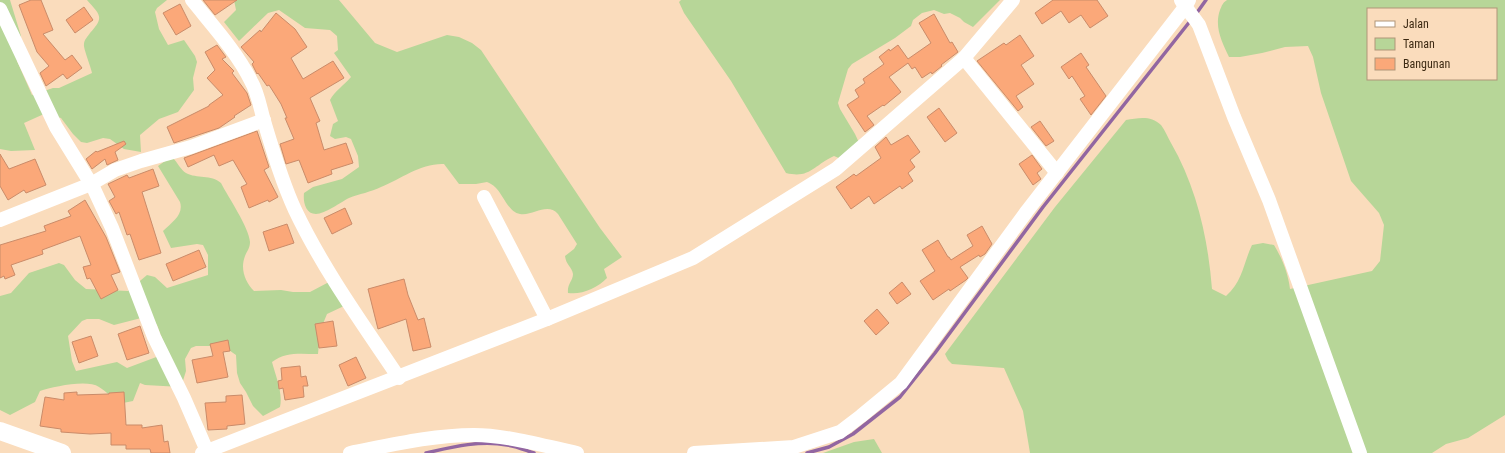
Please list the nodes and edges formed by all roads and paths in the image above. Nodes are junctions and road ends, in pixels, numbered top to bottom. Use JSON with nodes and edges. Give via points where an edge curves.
{"nodes":[{"id":1,"x":192,"y":0,"type":"edge"},
{"id":2,"x":1013,"y":0,"type":"edge"},
{"id":3,"x":1186,"y":5,"type":"edge"},
{"id":4,"x":0,"y":10,"type":"edge"},
{"id":5,"x":964,"y":58,"type":"junction"},
{"id":6,"x":264,"y":120,"type":"junction"},
{"id":7,"x":1057,"y":173,"type":"junction"},
{"id":8,"x":91,"y":184,"type":"junction"},
{"id":9,"x":484,"y":197,"type":"dead end"},
{"id":10,"x":0,"y":220,"type":"edge"},
{"id":11,"x":547,"y":319,"type":"junction"},
{"id":12,"x":399,"y":378,"type":"junction"},
{"id":13,"x":0,"y":431,"type":"edge"},
{"id":14,"x":204,"y":452,"type":"edge"},
{"id":15,"x":62,"y":453,"type":"edge"},
{"id":16,"x":350,"y":453,"type":"edge"},
{"id":17,"x":577,"y":453,"type":"edge"},
{"id":18,"x":694,"y":453,"type":"edge"},
{"id":19,"x":1360,"y":453,"type":"edge"}],
"edges":[{"from":1,"to":6,"type":"street","via":[[251,80]]},
{"from":2,"to":5,"type":"street"},
{"from":3,"to":7,"type":"street"},
{"from":3,"to":19,"type":"street","via":[[1199,25],[1269,200]]},
{"from":4,"to":8,"type":"street","via":[[56,127]]},
{"from":5,"to":7,"type":"street"},
{"from":5,"to":11,"type":"street","via":[[836,169],[758,218],[693,258]]},
{"from":6,"to":8,"type":"street","via":[[191,147],[141,160],[115,170]]},
{"from":6,"to":12,"type":"street","via":[[287,188],[308,237],[332,278]]},
{"from":7,"to":18,"type":"street","via":[[901,383],[861,416],[840,432],[794,447]]},
{"from":8,"to":10,"type":"street"},
{"from":8,"to":14,"type":"street","via":[[112,228],[154,337],[184,398]]},
{"from":9,"to":11,"type":"street"},
{"from":11,"to":12,"type":"street"},
{"from":12,"to":14,"type":"street"},
{"from":13,"to":15,"type":"main road"},
{"from":16,"to":17,"type":"street","via":[[434,438],[475,435],[504,438]]}]}
